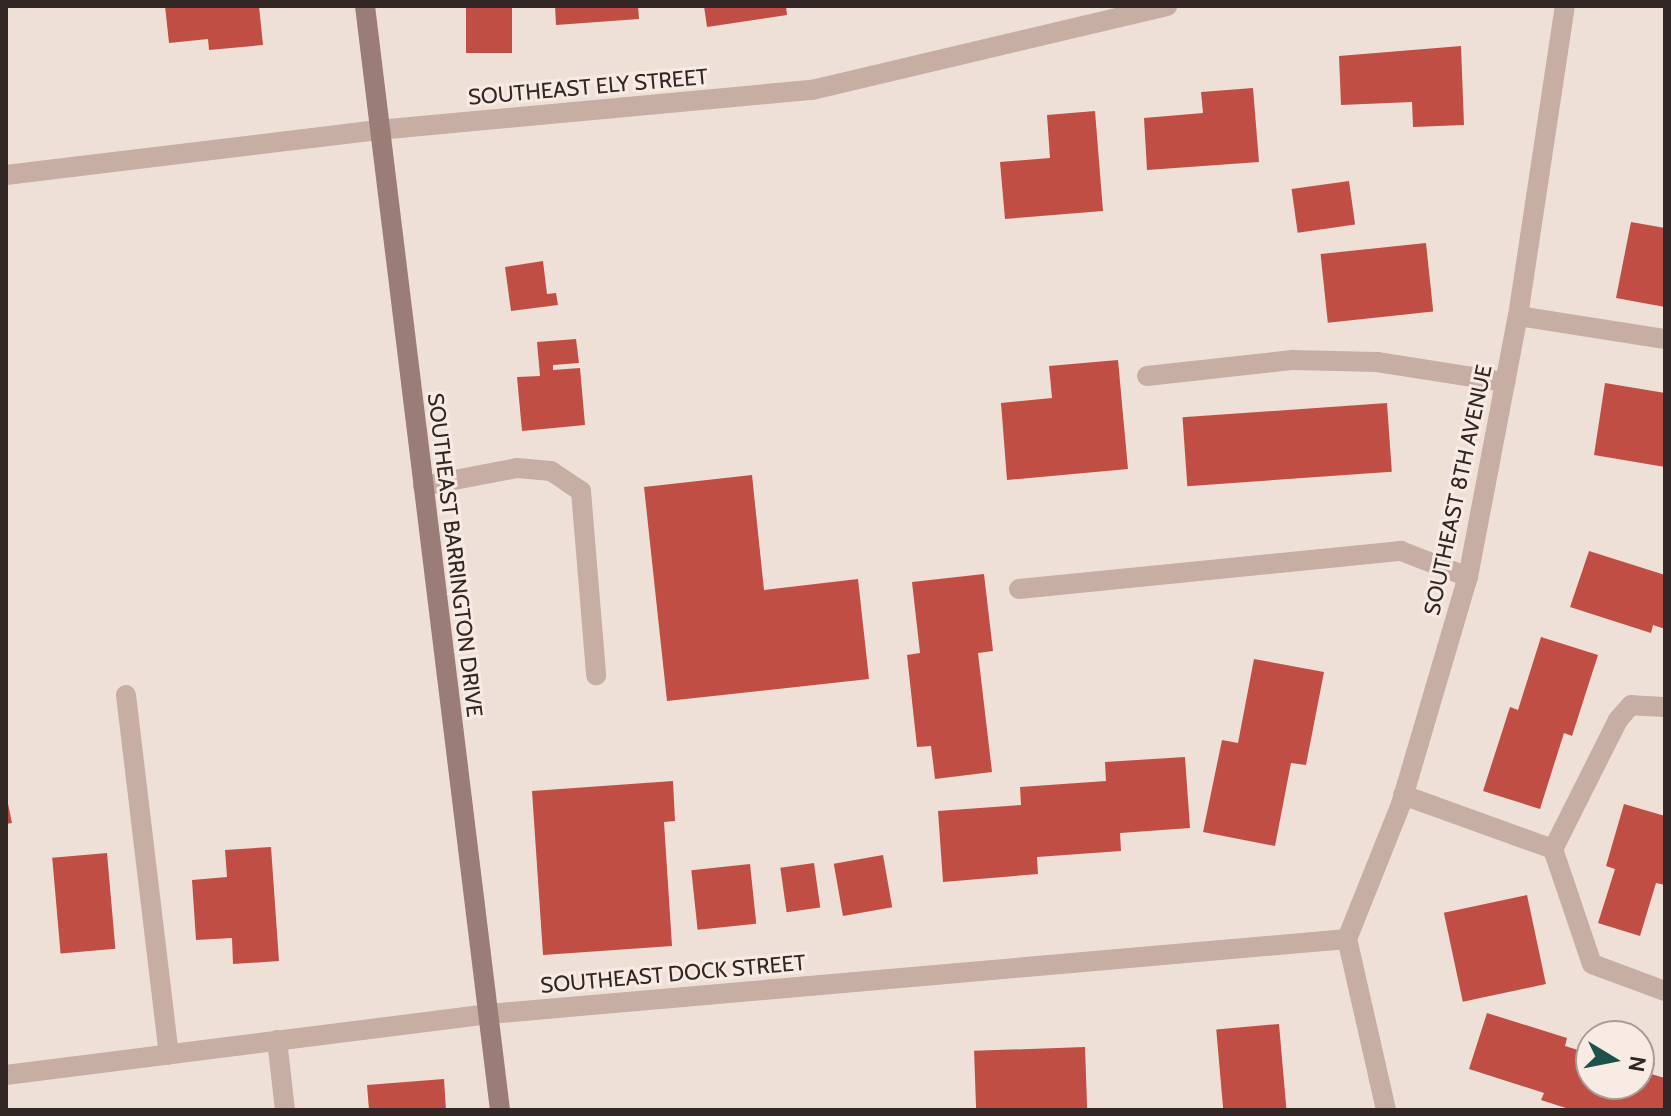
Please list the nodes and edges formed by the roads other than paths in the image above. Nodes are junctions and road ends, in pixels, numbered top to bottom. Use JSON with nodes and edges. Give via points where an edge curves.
{"nodes":[{"id":1,"x":365,"y":6,"type":"edge"},
{"id":2,"x":1167,"y":6,"type":"edge"},
{"id":3,"x":1565,"y":6,"type":"edge"},
{"id":4,"x":378,"y":130,"type":"junction"},
{"id":5,"x":6,"y":175,"type":"edge"},
{"id":6,"x":1518,"y":316,"type":"junction"},
{"id":7,"x":1665,"y":339,"type":"edge"},
{"id":8,"x":1147,"y":376,"type":"dead end"},
{"id":9,"x":1505,"y":382,"type":"junction"},
{"id":10,"x":423,"y":486,"type":"junction"},
{"id":11,"x":1468,"y":577,"type":"junction"},
{"id":12,"x":1019,"y":589,"type":"dead end"},
{"id":13,"x":596,"y":675,"type":"dead end"},
{"id":14,"x":126,"y":695,"type":"dead end"},
{"id":15,"x":1665,"y":707,"type":"edge"},
{"id":16,"x":1403,"y":795,"type":"junction"},
{"id":17,"x":1553,"y":849,"type":"junction"},
{"id":18,"x":1347,"y":939,"type":"junction"},
{"id":19,"x":1665,"y":991,"type":"edge"},
{"id":20,"x":489,"y":1014,"type":"junction"},
{"id":21,"x":277,"y":1040,"type":"junction"},
{"id":22,"x":169,"y":1054,"type":"junction"},
{"id":23,"x":6,"y":1075,"type":"edge"},
{"id":24,"x":285,"y":1110,"type":"edge"},
{"id":25,"x":500,"y":1110,"type":"edge"},
{"id":26,"x":1386,"y":1110,"type":"edge"}],
"edges":[{"from":1,"to":4,"type":"street","name":"SOUTHEAST BARRINGTON DRIVE"},
{"from":2,"to":4,"type":"street","name":"SOUTHEAST ELY STREET","via":[[812,90]]},
{"from":3,"to":6,"type":"street","name":"SOUTHEAST 8TH AVENUE"},
{"from":4,"to":5,"type":"street","name":"SOUTHEAST ELY STREET"},
{"from":4,"to":10,"type":"street","name":"SOUTHEAST BARRINGTON DRIVE"},
{"from":6,"to":7,"type":"street"},
{"from":6,"to":9,"type":"street","name":"SOUTHEAST 8TH AVENUE"},
{"from":8,"to":9,"type":"street","via":[[1293,360],[1377,362]]},
{"from":9,"to":11,"type":"street","name":"SOUTHEAST 8TH AVENUE"},
{"from":10,"to":13,"type":"street","via":[[517,468],[551,471],[581,491]]},
{"from":10,"to":20,"type":"street","name":"SOUTHEAST BARRINGTON DRIVE"},
{"from":11,"to":12,"type":"street","via":[[1401,551]]},
{"from":11,"to":16,"type":"street","name":"SOUTHEAST 8TH AVENUE"},
{"from":14,"to":22,"type":"street"},
{"from":15,"to":17,"type":"street","via":[[1631,705],[1618,720]]},
{"from":16,"to":17,"type":"street"},
{"from":16,"to":18,"type":"street","name":"SOUTHEAST 8TH AVENUE"},
{"from":17,"to":19,"type":"street","via":[[1592,964]]},
{"from":18,"to":20,"type":"street","name":"SOUTHEAST DOCK STREET"},
{"from":18,"to":26,"type":"street"},
{"from":20,"to":21,"type":"street","name":"SOUTHEAST DOCK STREET"},
{"from":20,"to":25,"type":"street","name":"SOUTHEAST BARRINGTON DRIVE"},
{"from":21,"to":22,"type":"street","name":"SOUTHEAST DOCK STREET"},
{"from":21,"to":24,"type":"street"},
{"from":22,"to":23,"type":"street","name":"SOUTHEAST DOCK STREET"}]}
